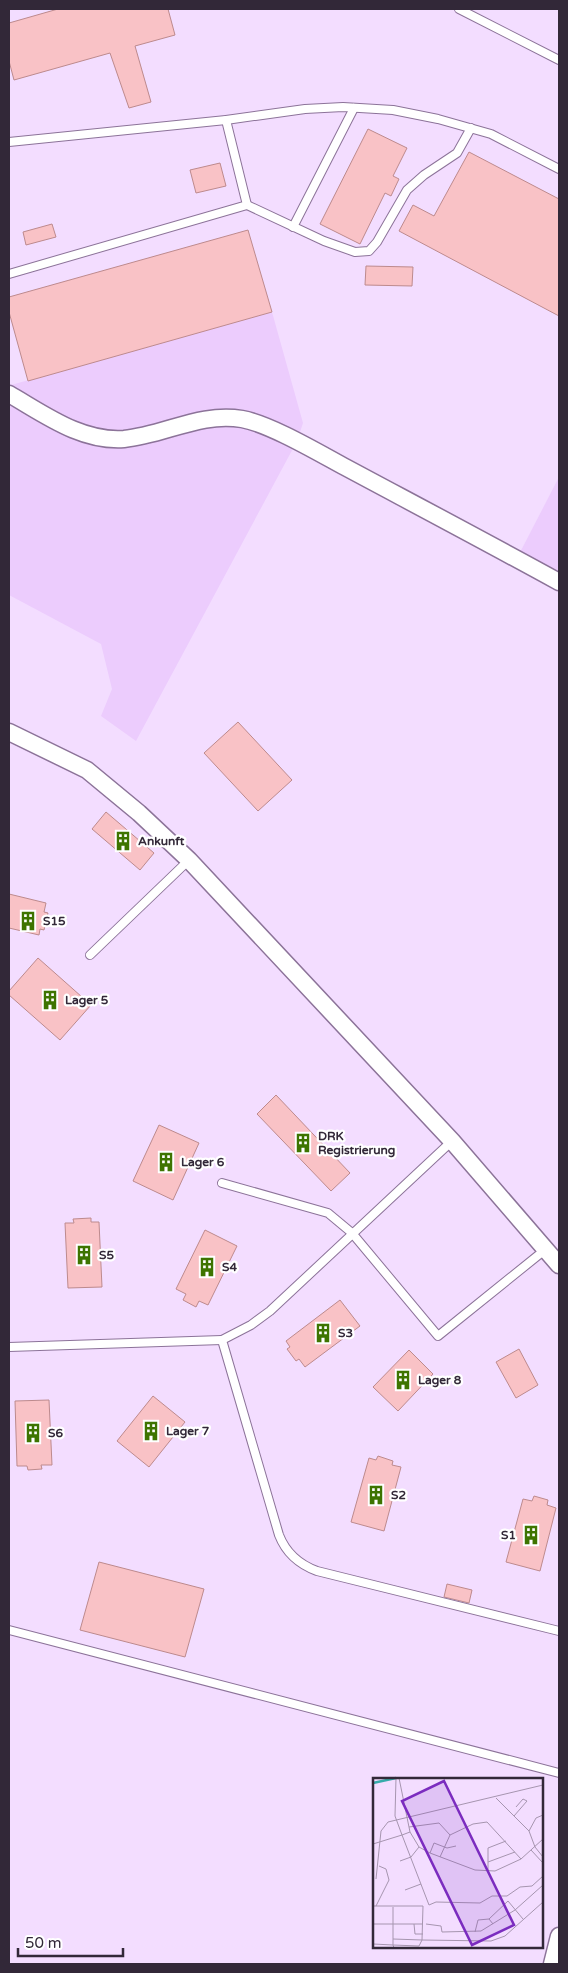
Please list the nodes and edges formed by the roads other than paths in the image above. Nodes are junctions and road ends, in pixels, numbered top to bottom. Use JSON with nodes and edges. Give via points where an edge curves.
{"nodes":[{"id":1,"x":459,"y":9,"type":"edge"},
{"id":2,"x":559,"y":60,"type":"edge"},
{"id":3,"x":354,"y":108,"type":"junction"},
{"id":4,"x":226,"y":120,"type":"junction"},
{"id":5,"x":471,"y":128,"type":"junction"},
{"id":6,"x":9,"y":142,"type":"edge"},
{"id":7,"x":559,"y":169,"type":"edge"},
{"id":8,"x":247,"y":205,"type":"junction"},
{"id":9,"x":293,"y":226,"type":"junction"},
{"id":10,"x":9,"y":274,"type":"edge"},
{"id":11,"x":9,"y":394,"type":"edge"},
{"id":12,"x":559,"y":582,"type":"edge"},
{"id":13,"x":9,"y":732,"type":"edge"},
{"id":14,"x":189,"y":860,"type":"junction"},
{"id":15,"x":90,"y":955,"type":"dead end"},
{"id":16,"x":452,"y":1142,"type":"junction"},
{"id":17,"x":222,"y":1183,"type":"dead end"},
{"id":18,"x":352,"y":1233,"type":"junction"},
{"id":19,"x":546,"y":1249,"type":"junction"},
{"id":20,"x":559,"y":1265,"type":"edge"},
{"id":21,"x":222,"y":1340,"type":"junction"},
{"id":22,"x":9,"y":1347,"type":"edge"},
{"id":23,"x":9,"y":1630,"type":"edge"},
{"id":24,"x":559,"y":1631,"type":"edge"},
{"id":25,"x":559,"y":1773,"type":"edge"},
{"id":26,"x":559,"y":1936,"type":"edge"},
{"id":27,"x":552,"y":1964,"type":"edge"}],
"edges":[{"from":1,"to":2,"type":"lane"},
{"from":3,"to":4,"type":"lane","via":[[305,109]]},
{"from":3,"to":5,"type":"lane","via":[[393,110]]},
{"from":3,"to":9,"type":"lane"},
{"from":4,"to":6,"type":"lane"},
{"from":4,"to":8,"type":"lane"},
{"from":5,"to":7,"type":"lane","via":[[491,134]]},
{"from":5,"to":9,"type":"lane","via":[[457,153],[407,190],[369,251],[355,252]]},
{"from":8,"to":9,"type":"lane"},
{"from":8,"to":10,"type":"lane"},
{"from":11,"to":12,"type":"street","via":[[70,428],[102,437],[123,439],[203,418],[252,422],[318,453]]},
{"from":13,"to":14,"type":"street","via":[[87,770]]},
{"from":14,"to":15,"type":"lane"},
{"from":14,"to":16,"type":"street"},
{"from":16,"to":18,"type":"lane"},
{"from":16,"to":19,"type":"street"},
{"from":17,"to":18,"type":"lane","via":[[328,1212]]},
{"from":18,"to":19,"type":"lane","via":[[438,1336]]},
{"from":18,"to":21,"type":"lane","via":[[270,1311]]},
{"from":19,"to":20,"type":"street"},
{"from":21,"to":22,"type":"lane"},
{"from":21,"to":24,"type":"lane","via":[[279,1535],[285,1549],[296,1560],[317,1571]]},
{"from":23,"to":25,"type":"lane"},
{"from":26,"to":27,"type":"street"}]}
